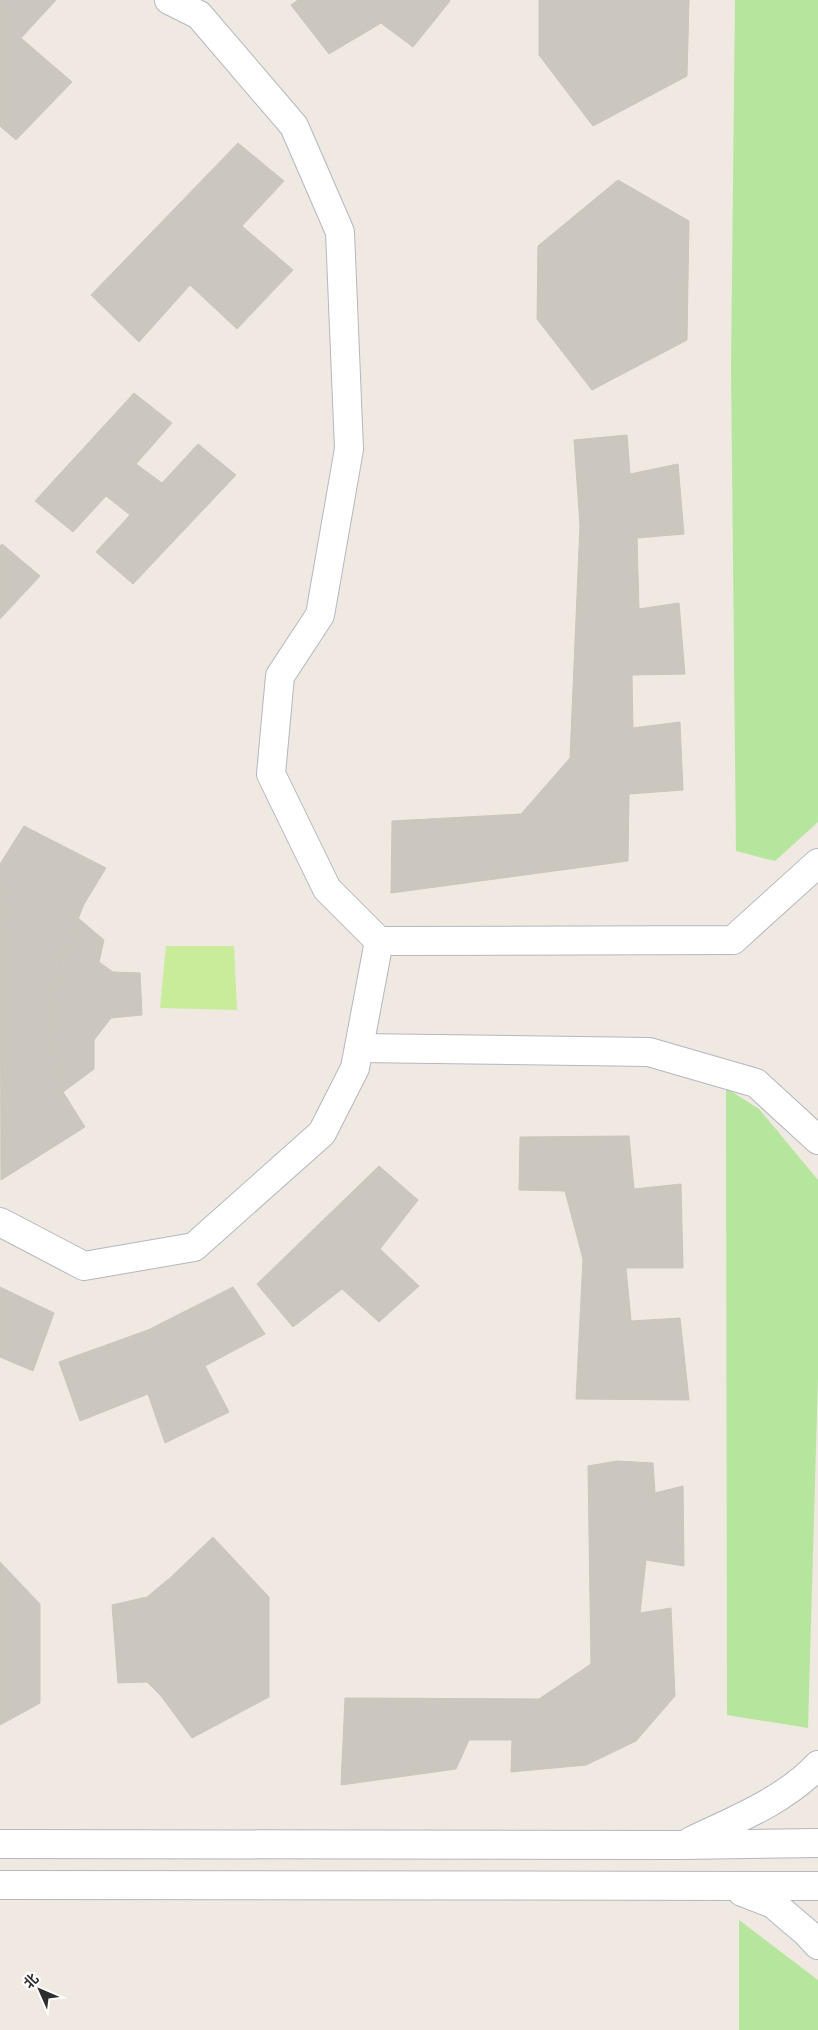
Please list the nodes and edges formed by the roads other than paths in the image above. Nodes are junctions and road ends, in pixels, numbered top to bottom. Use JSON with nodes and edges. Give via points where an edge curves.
{"nodes":[{"id":1,"x":169,"y":0,"type":"edge"},
{"id":2,"x":818,"y":863,"type":"edge"},
{"id":3,"x":379,"y":941,"type":"junction"},
{"id":4,"x":359,"y":1048,"type":"junction"},
{"id":5,"x":818,"y":1140,"type":"edge"},
{"id":6,"x":0,"y":1222,"type":"edge"},
{"id":7,"x":818,"y":1766,"type":"edge"},
{"id":8,"x":818,"y":1843,"type":"edge"},
{"id":9,"x":0,"y":1844,"type":"edge"},
{"id":10,"x":681,"y":1845,"type":"junction"},
{"id":11,"x":0,"y":1885,"type":"edge"},
{"id":12,"x":729,"y":1886,"type":"junction"},
{"id":13,"x":818,"y":1886,"type":"edge"},
{"id":14,"x":818,"y":1945,"type":"edge"}],
"edges":[{"from":1,"to":3,"type":"street","via":[[199,15],[294,126],[340,232],[350,449],[320,615],[280,676],[271,774],[327,889]]},
{"from":2,"to":3,"type":"street","via":[[733,940]]},
{"from":3,"to":4,"type":"street"},
{"from":4,"to":5,"type":"street","via":[[649,1052],[756,1083]]},
{"from":4,"to":6,"type":"street","via":[[355,1068],[322,1133],[194,1247],[84,1266]]},
{"from":7,"to":10,"type":"street","via":[[766,1805]]},
{"from":8,"to":10,"type":"street"},
{"from":9,"to":10,"type":"street"},
{"from":11,"to":12,"type":"street"},
{"from":12,"to":13,"type":"street"},
{"from":12,"to":14,"type":"street","via":[[773,1904]]}]}
